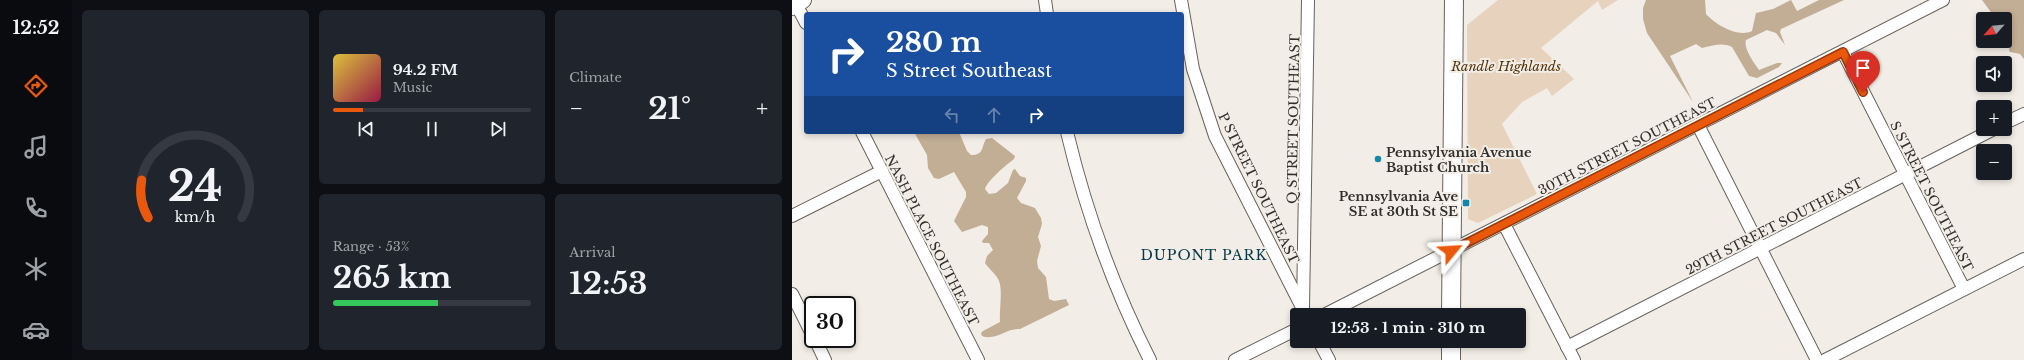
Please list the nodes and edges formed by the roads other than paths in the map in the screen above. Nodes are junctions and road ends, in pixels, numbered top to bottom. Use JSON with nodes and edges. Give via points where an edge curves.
{"nodes":[{"id":1,"x":1045,"y":0,"type":"edge"},
{"id":2,"x":1181,"y":0,"type":"edge"},
{"id":3,"x":1308,"y":0,"type":"edge"},
{"id":4,"x":1454,"y":0,"type":"edge"},
{"id":5,"x":1943,"y":0,"type":"edge"},
{"id":6,"x":797,"y":4,"type":"edge"},
{"id":7,"x":1047,"y":12,"type":"edge"},
{"id":8,"x":1183,"y":12,"type":"edge"},
{"id":9,"x":1184,"y":17,"type":"edge"},
{"id":10,"x":804,"y":19,"type":"edge"},
{"id":11,"x":1843,"y":52,"type":"junction"},
{"id":12,"x":2024,"y":114,"type":"edge"},
{"id":13,"x":2012,"y":120,"type":"edge"},
{"id":14,"x":1698,"y":125,"type":"junction"},
{"id":15,"x":863,"y":134,"type":"edge"},
{"id":16,"x":1068,"y":134,"type":"edge"},
{"id":17,"x":1980,"y":136,"type":"edge"},
{"id":18,"x":882,"y":171,"type":"junction"},
{"id":19,"x":1905,"y":175,"type":"junction"},
{"id":20,"x":792,"y":216,"type":"edge"},
{"id":21,"x":1504,"y":224,"type":"junction"},
{"id":22,"x":1760,"y":248,"type":"junction"},
{"id":23,"x":1451,"y":251,"type":"junction"},
{"id":24,"x":2024,"y":259,"type":"edge"},
{"id":25,"x":1964,"y":289,"type":"junction"},
{"id":26,"x":792,"y":294,"type":"edge"},
{"id":27,"x":1302,"y":308,"type":"edge"},
{"id":28,"x":1304,"y":308,"type":"edge"},
{"id":29,"x":1338,"y":308,"type":"edge"},
{"id":30,"x":1451,"y":308,"type":"edge"},
{"id":31,"x":804,"y":318,"type":"edge"},
{"id":32,"x":1290,"y":332,"type":"edge"},
{"id":33,"x":1567,"y":347,"type":"junction"},
{"id":34,"x":819,"y":348,"type":"edge"},
{"id":35,"x":1323,"y":348,"type":"edge"},
{"id":36,"x":1451,"y":348,"type":"edge"},
{"id":37,"x":825,"y":360,"type":"edge"},
{"id":38,"x":978,"y":360,"type":"edge"},
{"id":39,"x":1150,"y":360,"type":"edge"},
{"id":40,"x":1235,"y":360,"type":"edge"},
{"id":41,"x":1329,"y":360,"type":"edge"},
{"id":42,"x":1451,"y":360,"type":"edge"},
{"id":43,"x":1574,"y":360,"type":"edge"},
{"id":44,"x":1817,"y":360,"type":"edge"},
{"id":45,"x":1825,"y":360,"type":"edge"}],
"edges":[{"from":1,"to":7,"type":"street"},
{"from":2,"to":8,"type":"street","name":"P STREET SOUTHEAST"},
{"from":3,"to":28,"type":"street","name":"Q STREET SOUTHEAST"},
{"from":4,"to":23,"type":"highway"},
{"from":5,"to":11,"type":"street","name":"30TH STREET SOUTHEAST"},
{"from":6,"to":10,"type":"street"},
{"from":9,"to":27,"type":"street","name":"P STREET SOUTHEAST","via":[[1193,69],[1212,128]]},
{"from":11,"to":14,"type":"street","name":"30TH STREET SOUTHEAST"},
{"from":11,"to":19,"type":"street","name":"S STREET SOUTHEAST"},
{"from":12,"to":13,"type":"street"},
{"from":14,"to":21,"type":"street","name":"30TH STREET SOUTHEAST"},
{"from":14,"to":22,"type":"street"},
{"from":15,"to":18,"type":"street","name":"NASH PLACE SOUTHEAST"},
{"from":16,"to":39,"type":"street","via":[[1084,197],[1107,266],[1132,326]]},
{"from":17,"to":19,"type":"street","name":"29TH STREET SOUTHEAST"},
{"from":18,"to":20,"type":"street"},
{"from":18,"to":38,"type":"street","name":"NASH PLACE SOUTHEAST"},
{"from":19,"to":22,"type":"street","name":"29TH STREET SOUTHEAST"},
{"from":19,"to":25,"type":"street","name":"S STREET SOUTHEAST"},
{"from":21,"to":23,"type":"street","name":"30TH STREET SOUTHEAST"},
{"from":21,"to":33,"type":"street"},
{"from":22,"to":33,"type":"street","name":"29TH STREET SOUTHEAST"},
{"from":22,"to":44,"type":"street"},
{"from":23,"to":29,"type":"street","name":"30TH STREET SOUTHEAST"},
{"from":23,"to":30,"type":"highway"},
{"from":24,"to":25,"type":"street"},
{"from":25,"to":45,"type":"street"},
{"from":26,"to":31,"type":"street"},
{"from":32,"to":40,"type":"street"},
{"from":33,"to":43,"type":"street"},
{"from":34,"to":37,"type":"street"},
{"from":35,"to":41,"type":"street"},
{"from":36,"to":42,"type":"highway"}]}
